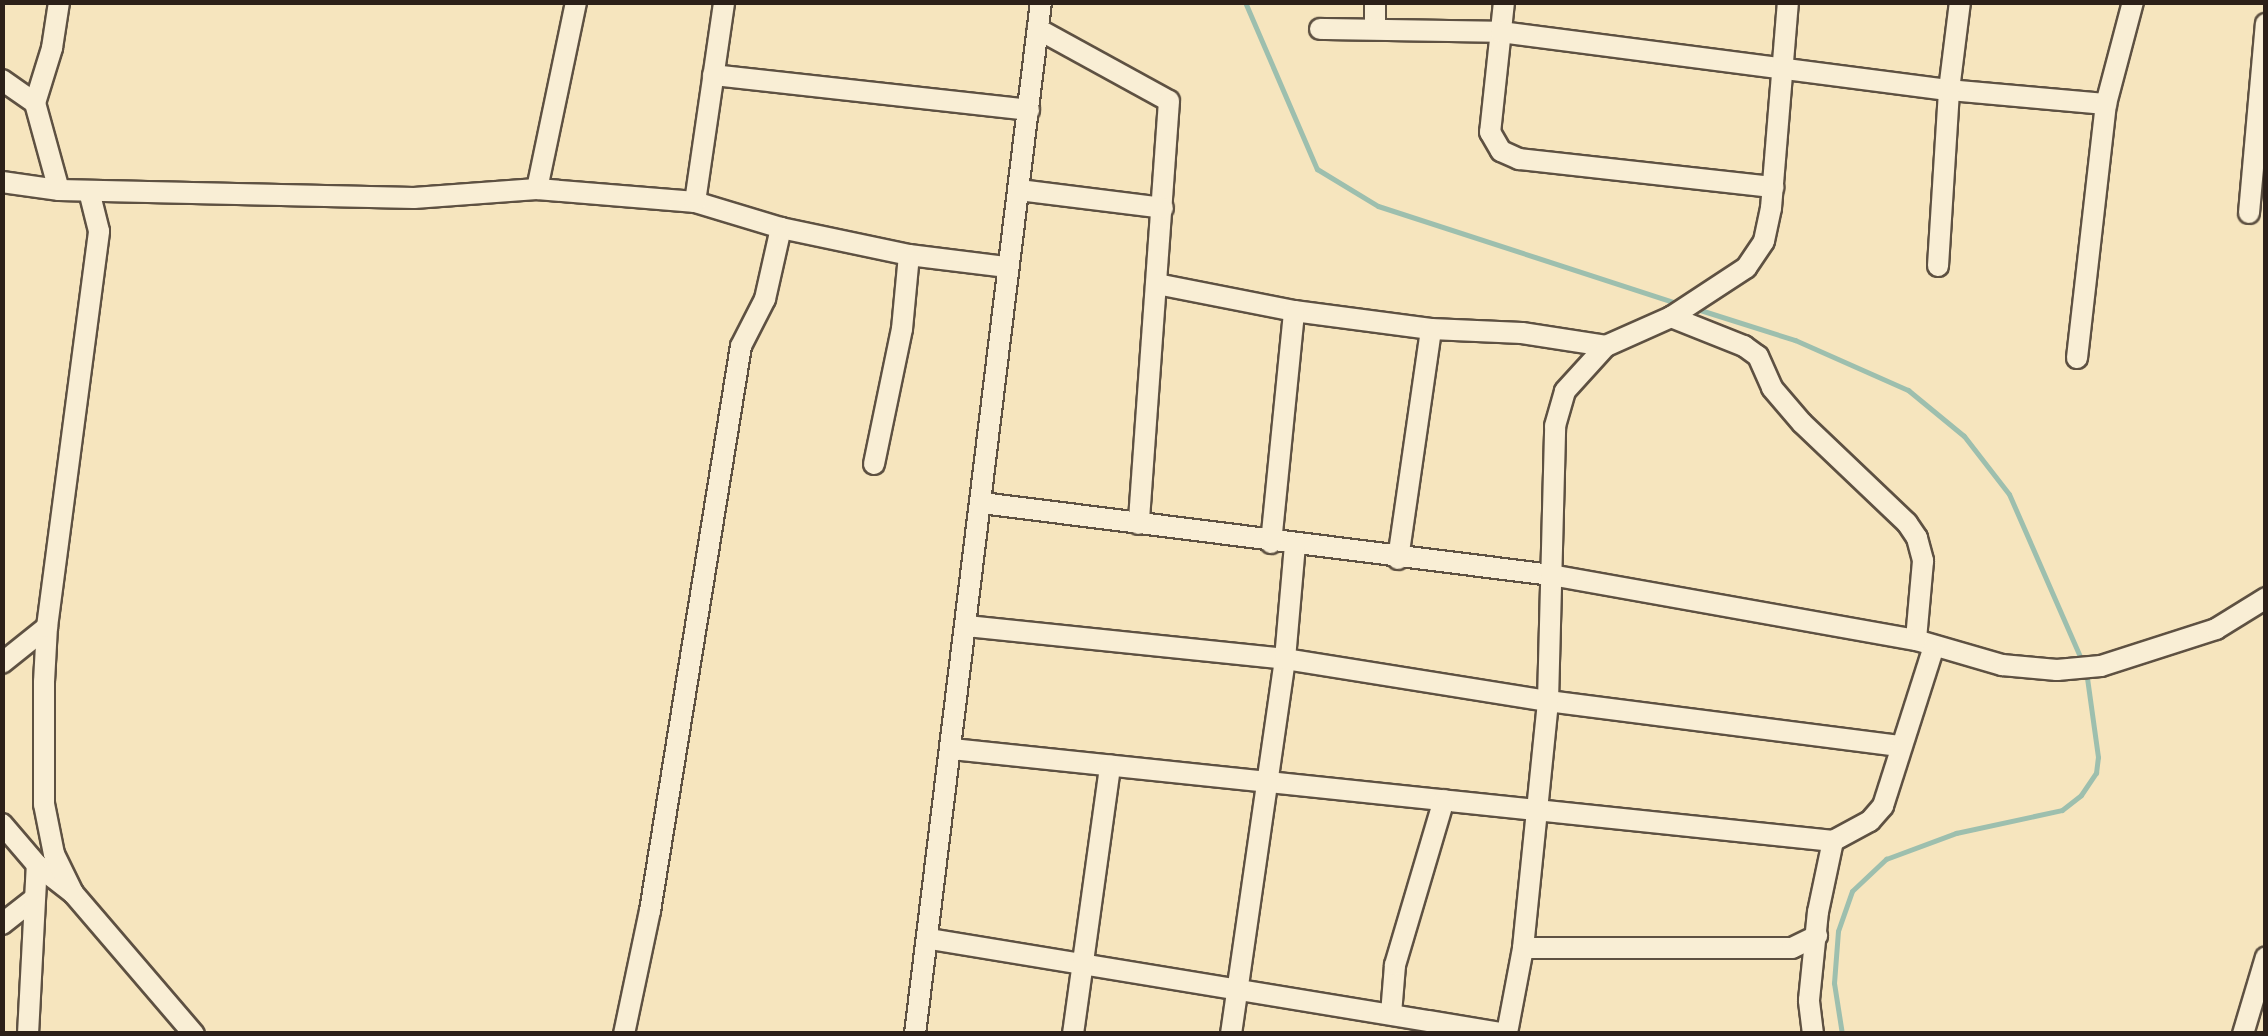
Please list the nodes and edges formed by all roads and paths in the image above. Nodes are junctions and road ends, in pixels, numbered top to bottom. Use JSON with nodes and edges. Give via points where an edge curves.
{"nodes":[{"id":1,"x":60,"y":2,"type":"edge"},
{"id":2,"x":576,"y":2,"type":"edge"},
{"id":3,"x":724,"y":2,"type":"edge"},
{"id":4,"x":1041,"y":2,"type":"edge"},
{"id":5,"x":1374,"y":2,"type":"edge"},
{"id":6,"x":1504,"y":2,"type":"edge"},
{"id":7,"x":1788,"y":2,"type":"edge"},
{"id":8,"x":1960,"y":2,"type":"edge"},
{"id":9,"x":2133,"y":2,"type":"edge"},
{"id":10,"x":2266,"y":24,"type":"edge"},
{"id":11,"x":1320,"y":29,"type":"dead end"},
{"id":12,"x":1376,"y":29,"type":"junction"},
{"id":13,"x":1038,"y":30,"type":"junction"},
{"id":14,"x":1500,"y":32,"type":"junction"},
{"id":15,"x":1783,"y":69,"type":"junction"},
{"id":16,"x":713,"y":75,"type":"junction"},
{"id":17,"x":2,"y":80,"type":"edge"},
{"id":18,"x":1949,"y":90,"type":"junction"},
{"id":19,"x":34,"y":103,"type":"junction"},
{"id":20,"x":2106,"y":104,"type":"junction"},
{"id":21,"x":1029,"y":110,"type":"junction"},
{"id":22,"x":2,"y":182,"type":"edge"},
{"id":23,"x":1773,"y":187,"type":"junction"},
{"id":24,"x":537,"y":189,"type":"junction"},
{"id":25,"x":59,"y":190,"type":"junction"},
{"id":26,"x":1019,"y":190,"type":"junction"},
{"id":27,"x":89,"y":191,"type":"junction"},
{"id":28,"x":695,"y":202,"type":"junction"},
{"id":29,"x":1163,"y":208,"type":"junction"},
{"id":30,"x":2249,"y":213,"type":"dead end"},
{"id":31,"x":782,"y":228,"type":"junction"},
{"id":32,"x":909,"y":256,"type":"junction"},
{"id":33,"x":1938,"y":266,"type":"dead end"},
{"id":34,"x":1006,"y":267,"type":"junction"},
{"id":35,"x":1157,"y":284,"type":"junction"},
{"id":36,"x":1294,"y":311,"type":"junction"},
{"id":37,"x":1671,"y":317,"type":"junction"},
{"id":38,"x":1432,"y":329,"type":"junction"},
{"id":39,"x":1606,"y":346,"type":"junction"},
{"id":40,"x":2077,"y":358,"type":"dead end"},
{"id":41,"x":874,"y":464,"type":"dead end"},
{"id":42,"x":982,"y":503,"type":"junction"},
{"id":43,"x":1139,"y":524,"type":"junction"},
{"id":44,"x":1270,"y":543,"type":"junction"},
{"id":45,"x":1296,"y":545,"type":"junction"},
{"id":46,"x":1398,"y":558,"type":"junction"},
{"id":47,"x":1551,"y":576,"type":"junction"},
{"id":48,"x":2266,"y":598,"type":"edge"},
{"id":49,"x":47,"y":626,"type":"junction"},
{"id":50,"x":967,"y":626,"type":"junction"},
{"id":51,"x":1925,"y":643,"type":"junction"},
{"id":52,"x":1285,"y":659,"type":"junction"},
{"id":53,"x":2,"y":663,"type":"edge"},
{"id":54,"x":1548,"y":701,"type":"junction"},
{"id":55,"x":1899,"y":746,"type":"junction"},
{"id":56,"x":952,"y":749,"type":"junction"},
{"id":57,"x":1110,"y":766,"type":"junction"},
{"id":58,"x":1264,"y":782,"type":"junction"},
{"id":59,"x":1444,"y":800,"type":"junction"},
{"id":60,"x":1537,"y":810,"type":"junction"},
{"id":61,"x":2,"y":824,"type":"edge"},
{"id":62,"x":1833,"y":841,"type":"junction"},
{"id":63,"x":37,"y":865,"type":"junction"},
{"id":64,"x":73,"y":893,"type":"junction"},
{"id":65,"x":33,"y":900,"type":"junction"},
{"id":66,"x":2,"y":924,"type":"edge"},
{"id":67,"x":1817,"y":936,"type":"junction"},
{"id":68,"x":930,"y":939,"type":"junction"},
{"id":69,"x":1523,"y":948,"type":"junction"},
{"id":70,"x":2266,"y":957,"type":"edge"},
{"id":71,"x":1082,"y":962,"type":"junction"},
{"id":72,"x":1240,"y":988,"type":"junction"},
{"id":73,"x":1391,"y":1014,"type":"junction"},
{"id":74,"x":1507,"y":1033,"type":"edge"},
{"id":75,"x":28,"y":1034,"type":"edge"},
{"id":76,"x":194,"y":1034,"type":"edge"},
{"id":77,"x":624,"y":1034,"type":"edge"},
{"id":78,"x":915,"y":1034,"type":"edge"},
{"id":79,"x":1073,"y":1034,"type":"edge"},
{"id":80,"x":1231,"y":1034,"type":"edge"},
{"id":81,"x":1812,"y":1034,"type":"edge"},
{"id":82,"x":2243,"y":1034,"type":"edge"}],
"edges":[{"from":1,"to":19,"type":"street"},
{"from":2,"to":24,"type":"street"},
{"from":3,"to":16,"type":"street"},
{"from":4,"to":13,"type":"street"},
{"from":5,"to":12,"type":"street"},
{"from":6,"to":14,"type":"street"},
{"from":7,"to":15,"type":"street"},
{"from":8,"to":18,"type":"street"},
{"from":9,"to":20,"type":"street"},
{"from":10,"to":30,"type":"street"},
{"from":11,"to":12,"type":"street"},
{"from":12,"to":14,"type":"street"},
{"from":13,"to":21,"type":"street"},
{"from":13,"to":29,"type":"street","via":[[1169,101]]},
{"from":14,"to":15,"type":"street"},
{"from":14,"to":23,"type":"street","via":[[1490,132],[1501,151],[1519,160]]},
{"from":15,"to":18,"type":"street"},
{"from":15,"to":23,"type":"street"},
{"from":16,"to":21,"type":"street"},
{"from":16,"to":28,"type":"street"},
{"from":17,"to":19,"type":"street"},
{"from":18,"to":20,"type":"street"},
{"from":18,"to":33,"type":"street"},
{"from":19,"to":25,"type":"street"},
{"from":20,"to":40,"type":"street"},
{"from":21,"to":26,"type":"street"},
{"from":22,"to":25,"type":"street"},
{"from":23,"to":37,"type":"street","via":[[1764,240],[1746,268]]},
{"from":24,"to":27,"type":"street","via":[[414,198]]},
{"from":24,"to":28,"type":"street"},
{"from":25,"to":27,"type":"street"},
{"from":26,"to":29,"type":"street"},
{"from":26,"to":34,"type":"street"},
{"from":27,"to":49,"type":"street","via":[[99,231]]},
{"from":28,"to":31,"type":"street"},
{"from":29,"to":35,"type":"street"},
{"from":31,"to":32,"type":"street"},
{"from":31,"to":77,"type":"street","via":[[765,299],[741,346],[650,911]]},
{"from":32,"to":34,"type":"street"},
{"from":32,"to":41,"type":"street","via":[[902,329]]},
{"from":34,"to":42,"type":"street"},
{"from":35,"to":36,"type":"street"},
{"from":35,"to":43,"type":"street"},
{"from":36,"to":38,"type":"street"},
{"from":36,"to":44,"type":"street"},
{"from":37,"to":39,"type":"street"},
{"from":37,"to":51,"type":"street","via":[[1758,356],[1772,388],[1802,423],[1907,524],[1923,561]]},
{"from":38,"to":39,"type":"street","via":[[1522,332]]},
{"from":38,"to":46,"type":"street"},
{"from":39,"to":47,"type":"street","via":[[1565,391],[1555,426]]},
{"from":42,"to":43,"type":"street"},
{"from":42,"to":50,"type":"street"},
{"from":43,"to":44,"type":"street"},
{"from":44,"to":45,"type":"street"},
{"from":45,"to":46,"type":"street"},
{"from":45,"to":52,"type":"street"},
{"from":46,"to":47,"type":"street"},
{"from":47,"to":51,"type":"street"},
{"from":47,"to":54,"type":"street"},
{"from":48,"to":51,"type":"street","via":[[2216,629],[2100,666],[2002,665]]},
{"from":49,"to":53,"type":"street"},
{"from":49,"to":64,"type":"street","via":[[44,804],[54,854]]},
{"from":50,"to":52,"type":"street"},
{"from":50,"to":56,"type":"street"},
{"from":51,"to":55,"type":"street"},
{"from":52,"to":54,"type":"street"},
{"from":52,"to":58,"type":"street"},
{"from":54,"to":55,"type":"street"},
{"from":54,"to":60,"type":"street"},
{"from":55,"to":62,"type":"street","via":[[1883,806]]},
{"from":56,"to":57,"type":"street"},
{"from":56,"to":68,"type":"street"},
{"from":57,"to":58,"type":"street"},
{"from":57,"to":71,"type":"street"},
{"from":58,"to":59,"type":"street"},
{"from":58,"to":72,"type":"street"},
{"from":59,"to":60,"type":"street"},
{"from":59,"to":73,"type":"street","via":[[1395,965]]},
{"from":60,"to":62,"type":"street"},
{"from":60,"to":69,"type":"street"},
{"from":61,"to":63,"type":"street"},
{"from":62,"to":67,"type":"street"},
{"from":63,"to":64,"type":"street"},
{"from":63,"to":65,"type":"street"},
{"from":64,"to":76,"type":"street"},
{"from":65,"to":66,"type":"street"},
{"from":65,"to":75,"type":"street"},
{"from":67,"to":69,"type":"street","via":[[1792,948]]},
{"from":67,"to":81,"type":"street"},
{"from":68,"to":71,"type":"street"},
{"from":68,"to":78,"type":"street"},
{"from":69,"to":74,"type":"street"},
{"from":70,"to":82,"type":"street"},
{"from":71,"to":72,"type":"street"},
{"from":71,"to":79,"type":"street"},
{"from":72,"to":73,"type":"street"},
{"from":72,"to":80,"type":"street"},
{"from":73,"to":74,"type":"street"}]}
